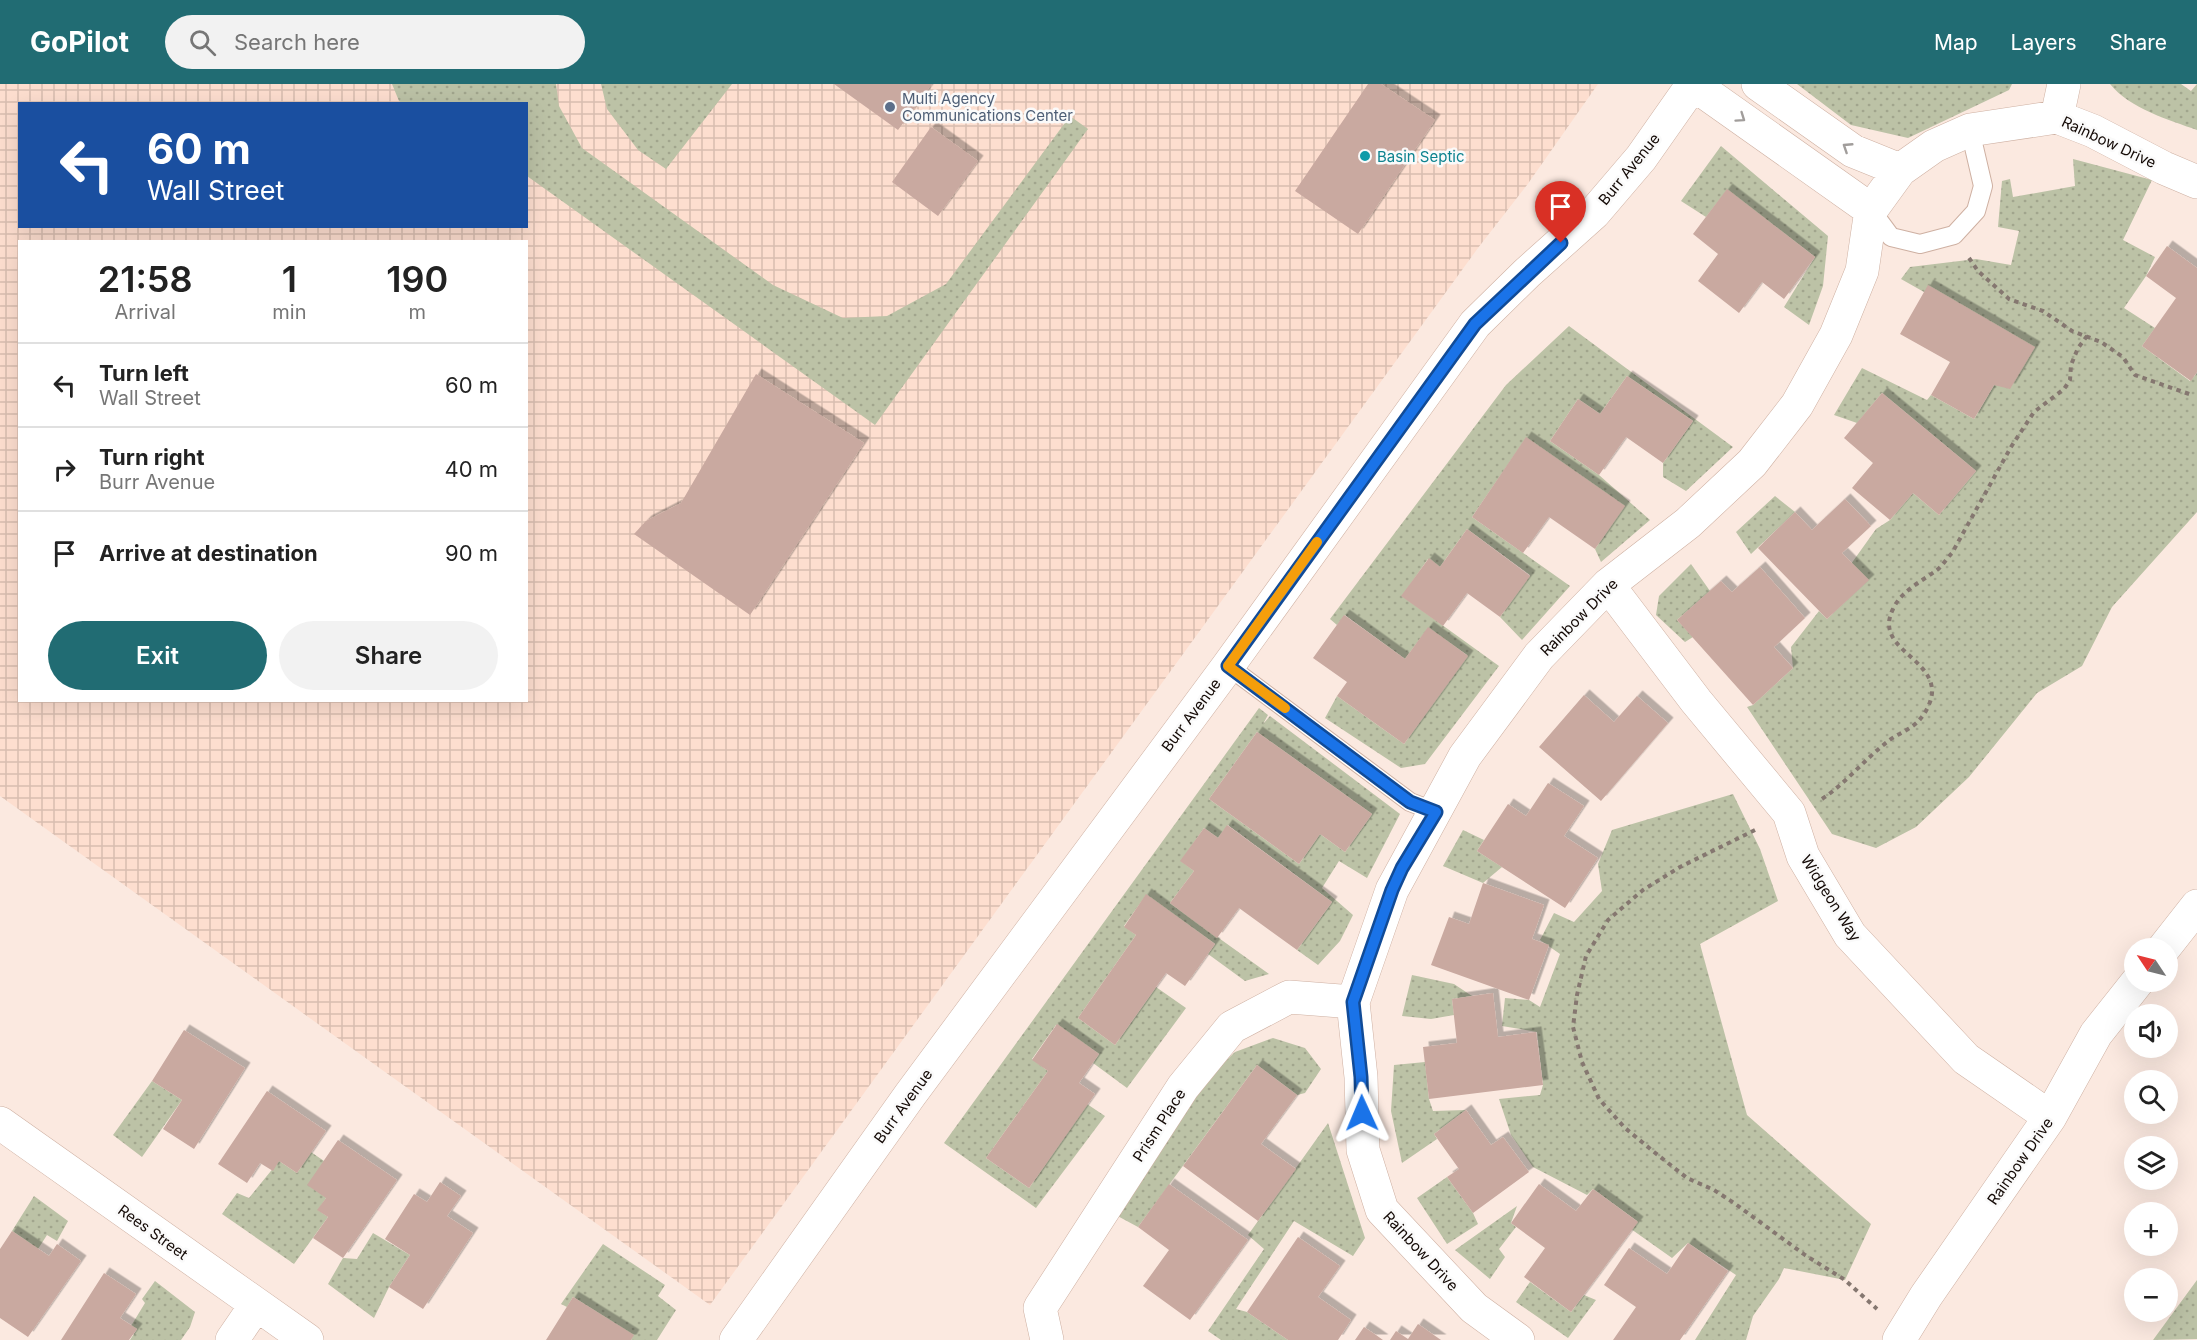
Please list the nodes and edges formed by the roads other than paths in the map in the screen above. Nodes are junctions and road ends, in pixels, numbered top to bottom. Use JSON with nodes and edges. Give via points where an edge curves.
{"nodes":[{"id":1,"x":1693,"y":84,"type":"edge"},
{"id":2,"x":1758,"y":84,"type":"edge"},
{"id":3,"x":2064,"y":84,"type":"edge"},
{"id":4,"x":2057,"y":117,"type":"junction"},
{"id":5,"x":1970,"y":130,"type":"junction"},
{"id":6,"x":1900,"y":170,"type":"junction"},
{"id":7,"x":2197,"y":182,"type":"edge"},
{"id":8,"x":1871,"y":210,"type":"junction"},
{"id":9,"x":1608,"y":585,"type":"junction"},
{"id":10,"x":1228,"y":666,"type":"junction"},
{"id":11,"x":1436,"y":812,"type":"junction"},
{"id":12,"x":2197,"y":906,"type":"edge"},
{"id":13,"x":2172,"y":938,"type":"edge"},
{"id":14,"x":2129,"y":992,"type":"edge"},
{"id":15,"x":1353,"y":1002,"type":"junction"},
{"id":16,"x":2050,"y":1118,"type":"junction"},
{"id":17,"x":0,"y":1122,"type":"edge"},
{"id":18,"x":256,"y":1305,"type":"junction"},
{"id":19,"x":232,"y":1340,"type":"edge"},
{"id":20,"x":307,"y":1340,"type":"edge"},
{"id":21,"x":736,"y":1340,"type":"edge"},
{"id":22,"x":1047,"y":1340,"type":"edge"},
{"id":23,"x":1518,"y":1340,"type":"edge"},
{"id":24,"x":1899,"y":1340,"type":"edge"}],
"edges":[{"from":1,"to":8,"type":"street","one_way":true},
{"from":1,"to":10,"type":"street","name":"Burr Avenue","via":[[1641,158],[1594,213],[1475,324]]},
{"from":6,"to":2,"type":"street","one_way":true,"via":[[1853,151]]},
{"from":3,"to":4,"type":"street"},
{"from":4,"to":5,"type":"street","name":"Rainbow Drive"},
{"from":4,"to":7,"type":"street","name":"Rainbow Drive"},
{"from":5,"to":6,"type":"street","name":"Rainbow Drive","via":[[1934,146]]},
{"from":5,"to":8,"type":"lane","via":[[1983,186],[1976,211],[1954,235],[1920,244],[1891,237]]},
{"from":6,"to":8,"type":"street","name":"Rainbow Drive"},
{"from":8,"to":9,"type":"street","name":"Rainbow Drive","via":[[1862,271],[1836,334],[1797,405],[1752,463],[1688,523]]},
{"from":9,"to":11,"type":"street","name":"Rainbow Drive","via":[[1539,656],[1483,730]]},
{"from":9,"to":16,"type":"street","name":"Widgeon Way","via":[[1696,701],[1789,813],[1803,856],[1850,935],[1966,1059]]},
{"from":10,"to":11,"type":"lane","via":[[1410,802]]},
{"from":10,"to":21,"type":"street","name":"Burr Avenue","via":[[910,1095]]},
{"from":11,"to":15,"type":"street","name":"Rainbow Drive","via":[[1392,890]]},
{"from":12,"to":13,"type":"street"},
{"from":14,"to":16,"type":"street","name":"Rainbow Drive","via":[[2096,1034]]},
{"from":15,"to":22,"type":"street","name":"Prism Place","via":[[1289,997],[1232,1028],[1183,1087],[1040,1308]]},
{"from":15,"to":23,"type":"street","name":"Rainbow Drive","via":[[1363,1150],[1382,1210],[1474,1308]]},
{"from":16,"to":24,"type":"street","name":"Rainbow Drive"},
{"from":17,"to":18,"type":"street","name":"Rees Street"},
{"from":18,"to":19,"type":"street"},
{"from":18,"to":20,"type":"street","name":"Rees Street"}]}
